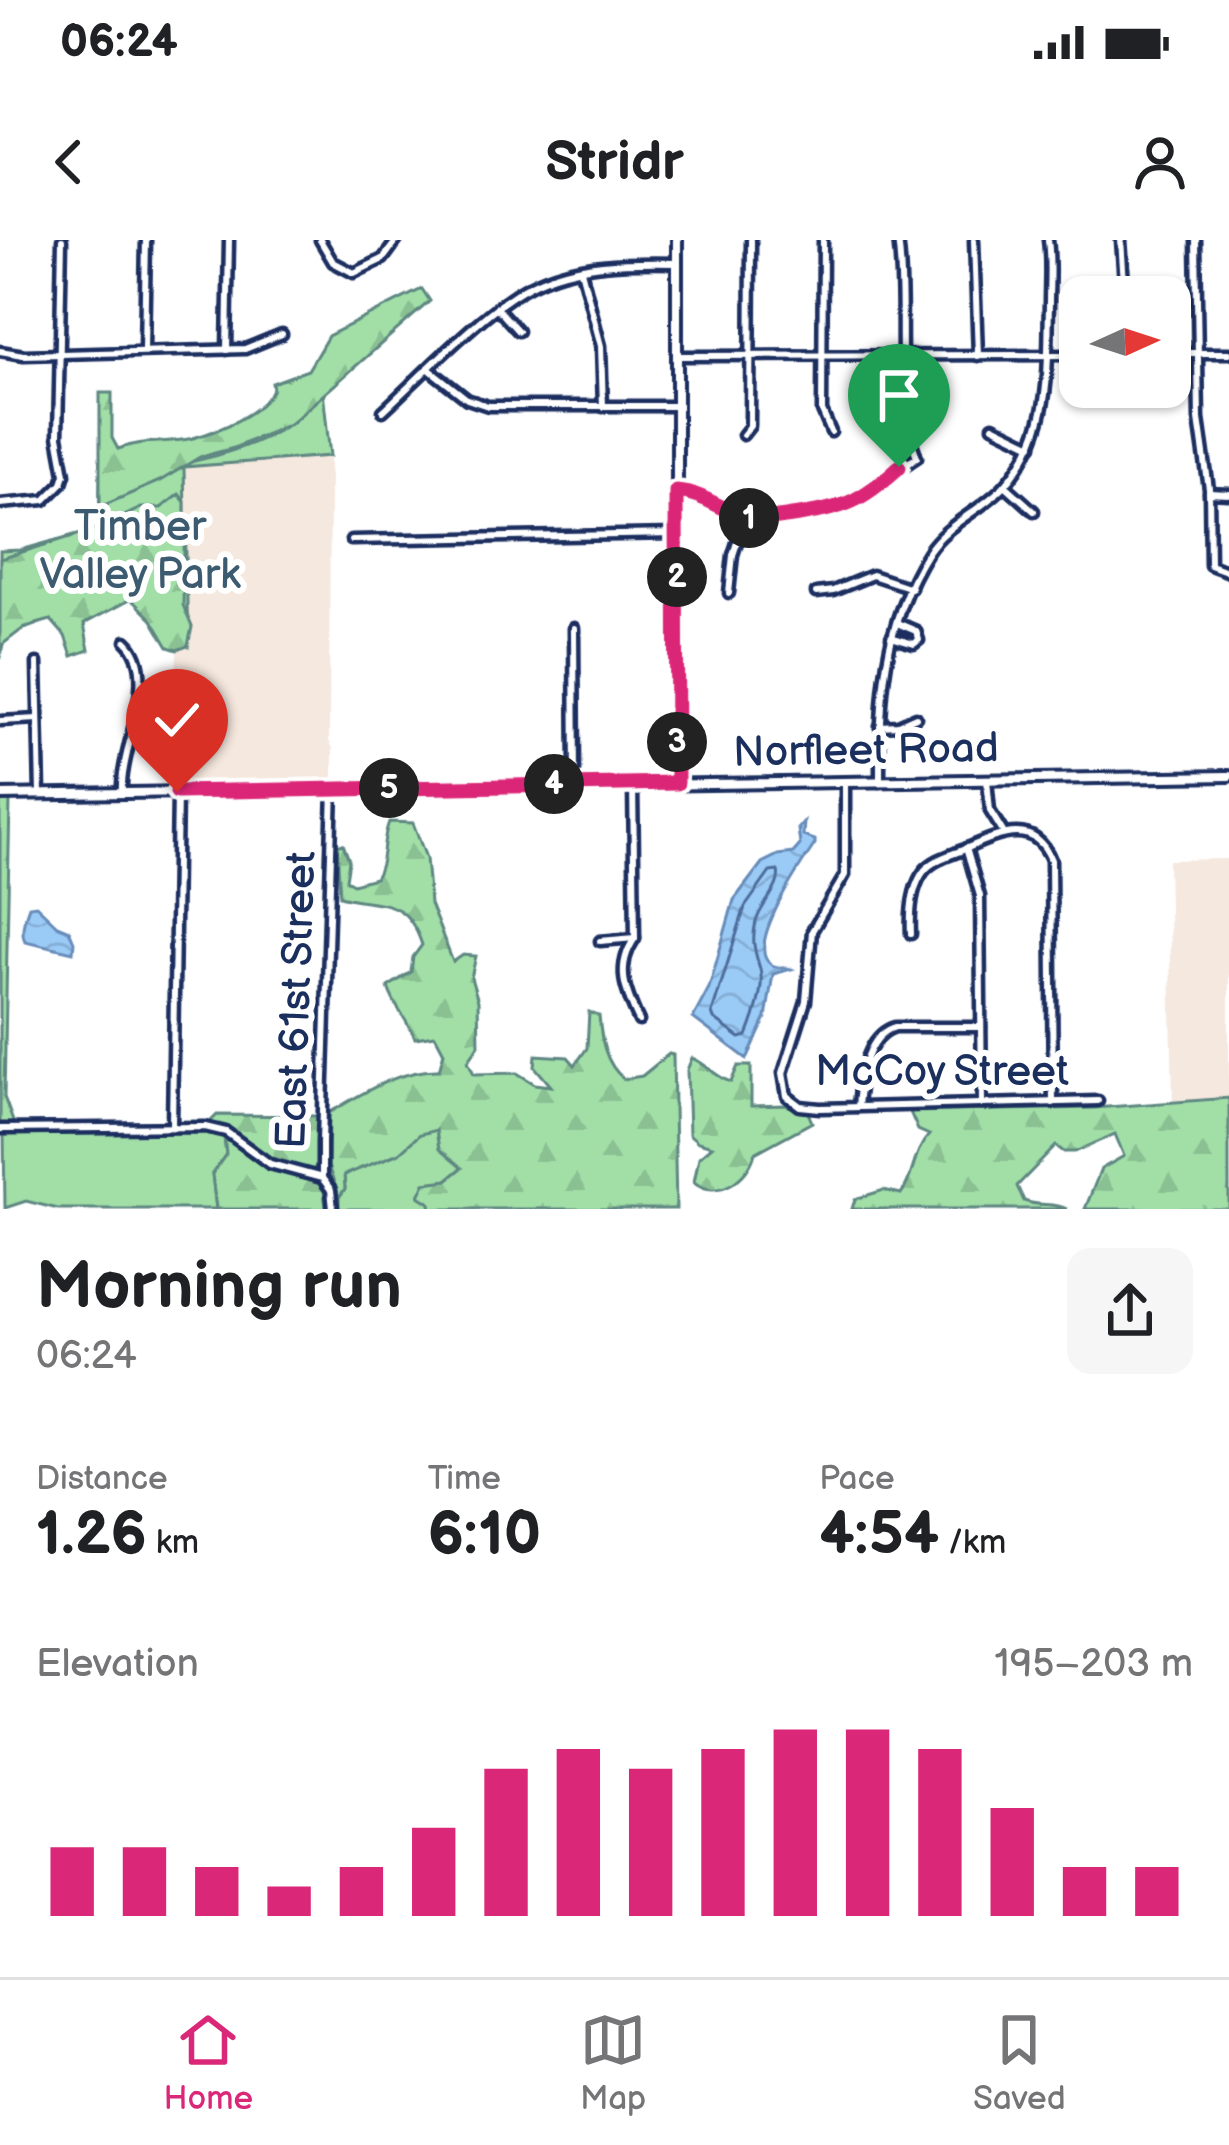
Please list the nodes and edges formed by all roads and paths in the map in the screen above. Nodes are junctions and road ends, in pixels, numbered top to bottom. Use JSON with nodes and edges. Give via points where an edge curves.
{"nodes":[{"id":1,"x":62,"y":240,"type":"edge"},
{"id":2,"x":146,"y":240,"type":"edge"},
{"id":3,"x":229,"y":240,"type":"edge"},
{"id":4,"x":320,"y":240,"type":"edge"},
{"id":5,"x":397,"y":240,"type":"edge"},
{"id":6,"x":676,"y":240,"type":"edge"},
{"id":7,"x":751,"y":240,"type":"edge"},
{"id":8,"x":823,"y":240,"type":"edge"},
{"id":9,"x":898,"y":240,"type":"edge"},
{"id":10,"x":974,"y":240,"type":"edge"},
{"id":11,"x":1048,"y":240,"type":"edge"},
{"id":12,"x":1121,"y":240,"type":"edge"},
{"id":13,"x":1196,"y":240,"type":"edge"},
{"id":14,"x":676,"y":263,"type":"junction"},
{"id":15,"x":581,"y":269,"type":"junction"},
{"id":16,"x":1124,"y":276,"type":"edge"},
{"id":17,"x":498,"y":309,"type":"junction"},
{"id":18,"x":518,"y":331,"type":"dead end"},
{"id":19,"x":282,"y":334,"type":"dead end"},
{"id":20,"x":227,"y":350,"type":"junction"},
{"id":21,"x":0,"y":351,"type":"edge"},
{"id":22,"x":144,"y":351,"type":"junction"},
{"id":23,"x":1191,"y":353,"type":"edge"},
{"id":24,"x":1196,"y":353,"type":"junction"},
{"id":25,"x":1229,"y":353,"type":"edge"},
{"id":26,"x":60,"y":354,"type":"junction"},
{"id":27,"x":1050,"y":355,"type":"junction"},
{"id":28,"x":1059,"y":355,"type":"edge"},
{"id":29,"x":676,"y":356,"type":"junction"},
{"id":30,"x":750,"y":356,"type":"junction"},
{"id":31,"x":823,"y":356,"type":"junction"},
{"id":32,"x":905,"y":356,"type":"junction"},
{"id":33,"x":978,"y":356,"type":"junction"},
{"id":34,"x":429,"y":369,"type":"junction"},
{"id":35,"x":603,"y":406,"type":"junction"},
{"id":36,"x":676,"y":406,"type":"junction"},
{"id":37,"x":382,"y":411,"type":"dead end"},
{"id":38,"x":993,"y":426,"type":"dead end"},
{"id":39,"x":831,"y":432,"type":"dead end"},
{"id":40,"x":743,"y":435,"type":"dead end"},
{"id":41,"x":1032,"y":445,"type":"junction"},
{"id":42,"x":1005,"y":485,"type":"junction"},
{"id":43,"x":676,"y":491,"type":"junction"},
{"id":44,"x":1209,"y":493,"type":"junction"},
{"id":45,"x":1229,"y":494,"type":"edge"},
{"id":46,"x":0,"y":504,"type":"edge"},
{"id":47,"x":1034,"y":511,"type":"dead end"},
{"id":48,"x":745,"y":517,"type":"junction"},
{"id":49,"x":677,"y":534,"type":"junction"},
{"id":50,"x":351,"y":540,"type":"dead end"},
{"id":51,"x":1229,"y":572,"type":"edge"},
{"id":52,"x":911,"y":589,"type":"junction"},
{"id":53,"x":729,"y":593,"type":"dead end"},
{"id":54,"x":816,"y":593,"type":"dead end"},
{"id":55,"x":897,"y":623,"type":"junction"},
{"id":56,"x":574,"y":628,"type":"dead end"},
{"id":57,"x":891,"y":637,"type":"junction"},
{"id":58,"x":126,"y":641,"type":"dead end"},
{"id":59,"x":37,"y":663,"type":"dead end"},
{"id":60,"x":916,"y":716,"type":"dead end"},
{"id":61,"x":38,"y":719,"type":"junction"},
{"id":62,"x":0,"y":721,"type":"edge"},
{"id":63,"x":880,"y":726,"type":"junction"},
{"id":64,"x":1229,"y":776,"type":"edge"},
{"id":65,"x":987,"y":780,"type":"junction"},
{"id":66,"x":880,"y":782,"type":"junction"},
{"id":67,"x":634,"y":783,"type":"junction"},
{"id":68,"x":677,"y":783,"type":"junction"},
{"id":69,"x":845,"y":783,"type":"junction"},
{"id":70,"x":575,"y":784,"type":"junction"},
{"id":71,"x":333,"y":789,"type":"junction"},
{"id":72,"x":177,"y":792,"type":"junction"},
{"id":73,"x":122,"y":793,"type":"junction"},
{"id":74,"x":40,"y":794,"type":"junction"},
{"id":75,"x":0,"y":795,"type":"edge"},
{"id":76,"x":1004,"y":832,"type":"junction"},
{"id":77,"x":966,"y":848,"type":"junction"},
{"id":78,"x":911,"y":934,"type":"dead end"},
{"id":79,"x":635,"y":938,"type":"junction"},
{"id":80,"x":600,"y":941,"type":"dead end"},
{"id":81,"x":639,"y":1021,"type":"dead end"},
{"id":82,"x":981,"y":1027,"type":"junction"},
{"id":83,"x":1053,"y":1102,"type":"junction"},
{"id":84,"x":1098,"y":1102,"type":"dead end"},
{"id":85,"x":982,"y":1104,"type":"junction"},
{"id":86,"x":858,"y":1107,"type":"junction"},
{"id":87,"x":172,"y":1126,"type":"junction"},
{"id":88,"x":0,"y":1129,"type":"edge"},
{"id":89,"x":322,"y":1178,"type":"junction"},
{"id":90,"x":332,"y":1209,"type":"edge"}],
"edges":[{"from":1,"to":26,"type":"street"},
{"from":2,"to":22,"type":"street"},
{"from":3,"to":20,"type":"street"},
{"from":4,"to":5,"type":"street","via":[[333,262],[354,273],[383,260]]},
{"from":6,"to":14,"type":"street"},
{"from":7,"to":30,"type":"street"},
{"from":8,"to":31,"type":"street"},
{"from":9,"to":32,"type":"street"},
{"from":10,"to":33,"type":"street"},
{"from":11,"to":27,"type":"street"},
{"from":12,"to":16,"type":"street"},
{"from":13,"to":24,"type":"street"},
{"from":14,"to":15,"type":"street"},
{"from":14,"to":29,"type":"street"},
{"from":15,"to":17,"type":"street","via":[[533,283]]},
{"from":15,"to":35,"type":"street","via":[[601,346]]},
{"from":17,"to":18,"type":"street"},
{"from":17,"to":34,"type":"street"},
{"from":19,"to":20,"type":"street"},
{"from":20,"to":22,"type":"street"},
{"from":21,"to":26,"type":"street"},
{"from":22,"to":26,"type":"street"},
{"from":23,"to":24,"type":"street"},
{"from":24,"to":25,"type":"street"},
{"from":24,"to":44,"type":"street"},
{"from":26,"to":46,"type":"street","via":[[59,487],[36,503]]},
{"from":27,"to":28,"type":"street"},
{"from":27,"to":33,"type":"street"},
{"from":27,"to":41,"type":"street","via":[[1045,411]]},
{"from":29,"to":30,"type":"street"},
{"from":29,"to":36,"type":"street"},
{"from":30,"to":31,"type":"street"},
{"from":30,"to":40,"type":"street","via":[[750,426]]},
{"from":31,"to":32,"type":"street"},
{"from":31,"to":39,"type":"street","via":[[822,411]]},
{"from":32,"to":33,"type":"street"},
{"from":32,"to":48,"type":"street","via":[[904,414],[916,458],[839,509]]},
{"from":34,"to":35,"type":"street","via":[[488,406]]},
{"from":34,"to":37,"type":"street"},
{"from":35,"to":36,"type":"street"},
{"from":36,"to":43,"type":"street"},
{"from":38,"to":41,"type":"street"},
{"from":41,"to":42,"type":"street"},
{"from":42,"to":47,"type":"street"},
{"from":42,"to":52,"type":"street","via":[[937,540]]},
{"from":43,"to":48,"type":"street"},
{"from":43,"to":49,"type":"street"},
{"from":44,"to":45,"type":"street"},
{"from":44,"to":51,"type":"street","via":[[1208,560]]},
{"from":48,"to":53,"type":"street"},
{"from":49,"to":50,"type":"street"},
{"from":49,"to":68,"type":"street"},
{"from":52,"to":54,"type":"street","via":[[872,575]]},
{"from":52,"to":55,"type":"street"},
{"from":55,"to":57,"type":"street"},
{"from":55,"to":57,"type":"street","via":[[920,640]]},
{"from":56,"to":70,"type":"street"},
{"from":57,"to":63,"type":"street"},
{"from":58,"to":73,"type":"street","via":[[138,659],[139,708],[122,759]]},
{"from":59,"to":61,"type":"street"},
{"from":60,"to":63,"type":"street"},
{"from":61,"to":62,"type":"street"},
{"from":61,"to":74,"type":"street"},
{"from":63,"to":66,"type":"street"},
{"from":64,"to":65,"type":"street","name":"Norfleet Road"},
{"from":65,"to":66,"type":"street","name":"Norfleet Road"},
{"from":65,"to":76,"type":"street","via":[[990,812]]},
{"from":66,"to":69,"type":"street","name":"Norfleet Road"},
{"from":67,"to":68,"type":"street","name":"Norfleet Road"},
{"from":67,"to":70,"type":"street","name":"Norfleet Road"},
{"from":67,"to":79,"type":"street"},
{"from":68,"to":69,"type":"street","name":"Norfleet Road"},
{"from":69,"to":86,"type":"street","name":"McCoy Street","via":[[845,875],[812,931],[806,1001],[783,1073],[788,1097],[807,1107]]},
{"from":70,"to":71,"type":"street","name":"Norfleet Road"},
{"from":71,"to":72,"type":"street","name":"Norfleet Road"},
{"from":71,"to":89,"type":"street","name":"East 61st Street"},
{"from":72,"to":73,"type":"street","name":"Norfleet Road"},
{"from":72,"to":87,"type":"street"},
{"from":73,"to":74,"type":"street","name":"Norfleet Road"},
{"from":74,"to":75,"type":"street","name":"Norfleet Road"},
{"from":76,"to":77,"type":"street"},
{"from":76,"to":83,"type":"street","via":[[1037,838],[1049,855]]},
{"from":77,"to":78,"type":"street","via":[[922,874]]},
{"from":77,"to":82,"type":"street","via":[[980,896]]},
{"from":79,"to":80,"type":"street"},
{"from":79,"to":81,"type":"street","via":[[622,967]]},
{"from":82,"to":85,"type":"street"},
{"from":82,"to":86,"type":"street","via":[[884,1030]]},
{"from":83,"to":84,"type":"street","name":"McCoy Street"},
{"from":83,"to":85,"type":"street","name":"McCoy Street"},
{"from":85,"to":86,"type":"street","name":"McCoy Street"},
{"from":87,"to":88,"type":"street"},
{"from":87,"to":89,"type":"street","via":[[226,1132],[270,1164]]},
{"from":89,"to":90,"type":"street","name":"East 61st Street"}]}
